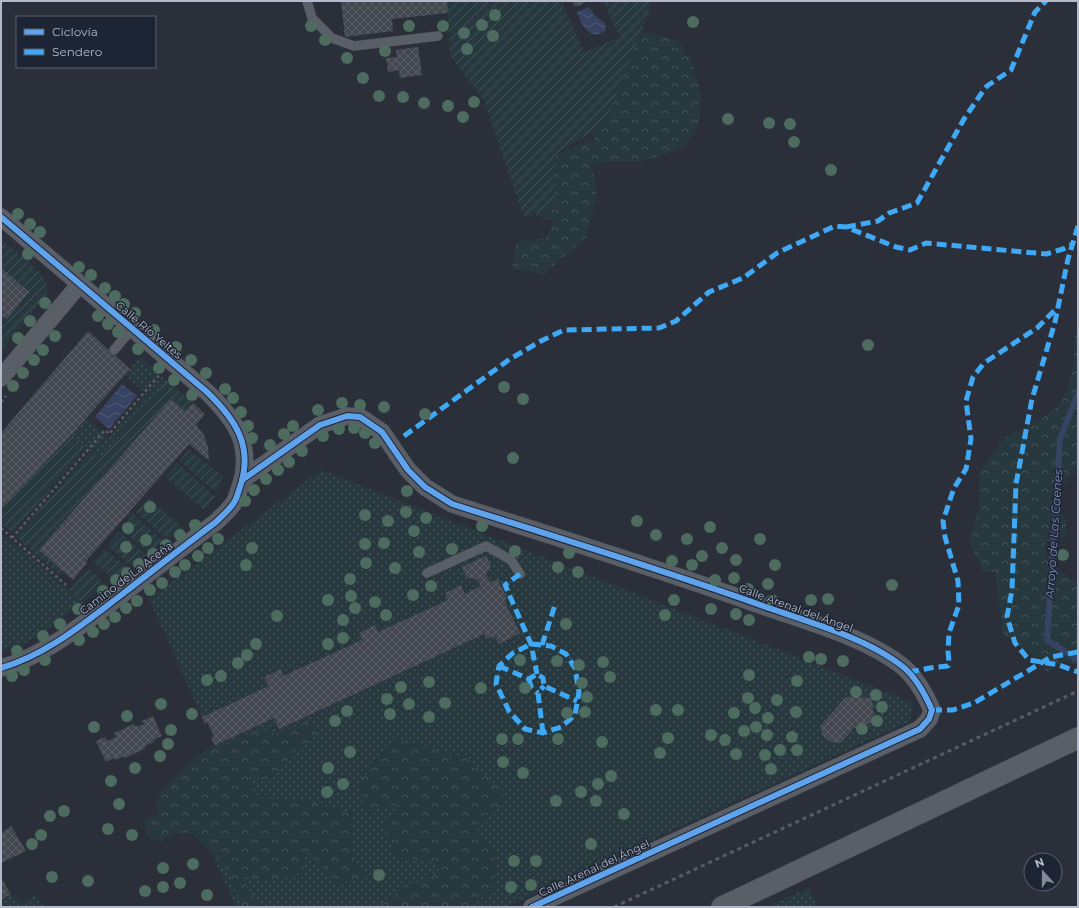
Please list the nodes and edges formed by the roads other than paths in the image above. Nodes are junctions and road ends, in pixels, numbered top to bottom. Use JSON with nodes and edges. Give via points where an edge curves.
{"nodes":[{"id":1,"x":307,"y":1,"type":"edge"},
{"id":2,"x":438,"y":36,"type":"dead end"},
{"id":3,"x":1,"y":217,"type":"edge"},
{"id":4,"x":79,"y":285,"type":"junction"},
{"id":5,"x":132,"y":329,"type":"junction"},
{"id":6,"x":114,"y":350,"type":"dead end"},
{"id":7,"x":6,"y":384,"type":"edge"},
{"id":8,"x":242,"y":480,"type":"junction"},
{"id":9,"x":427,"y":573,"type":"dead end"},
{"id":10,"x":520,"y":574,"type":"dead end"},
{"id":11,"x":1,"y":668,"type":"edge"},
{"id":12,"x":1078,"y":738,"type":"edge"},
{"id":13,"x":532,"y":907,"type":"edge"},
{"id":14,"x":722,"y":907,"type":"edge"}],
"edges":[{"from":1,"to":2,"type":"lane","via":[[312,18],[332,38],[354,46]]},
{"from":3,"to":4,"type":"street","name":"Calle Río Yeltes"},
{"from":4,"to":5,"type":"street","name":"Calle Río Yeltes"},
{"from":4,"to":7,"type":"street"},
{"from":5,"to":6,"type":"lane"},
{"from":5,"to":8,"type":"street","name":"Calle Río Yeltes","via":[[227,412],[238,430],[244,451]]},
{"from":8,"to":11,"type":"street","name":"Camino de La Aceña","via":[[234,503],[207,529],[80,626],[42,651]]},
{"from":8,"to":13,"type":"street","name":"Calle Arenal del Ángel","via":[[320,425],[347,416],[360,418],[382,432],[408,470],[425,487],[452,504],[667,572],[834,631],[882,653],[902,666],[926,695],[932,710],[929,719],[920,729]]},
{"from":9,"to":10,"type":"lane","via":[[486,546],[511,560]]},
{"from":12,"to":14,"type":"street"}]}
